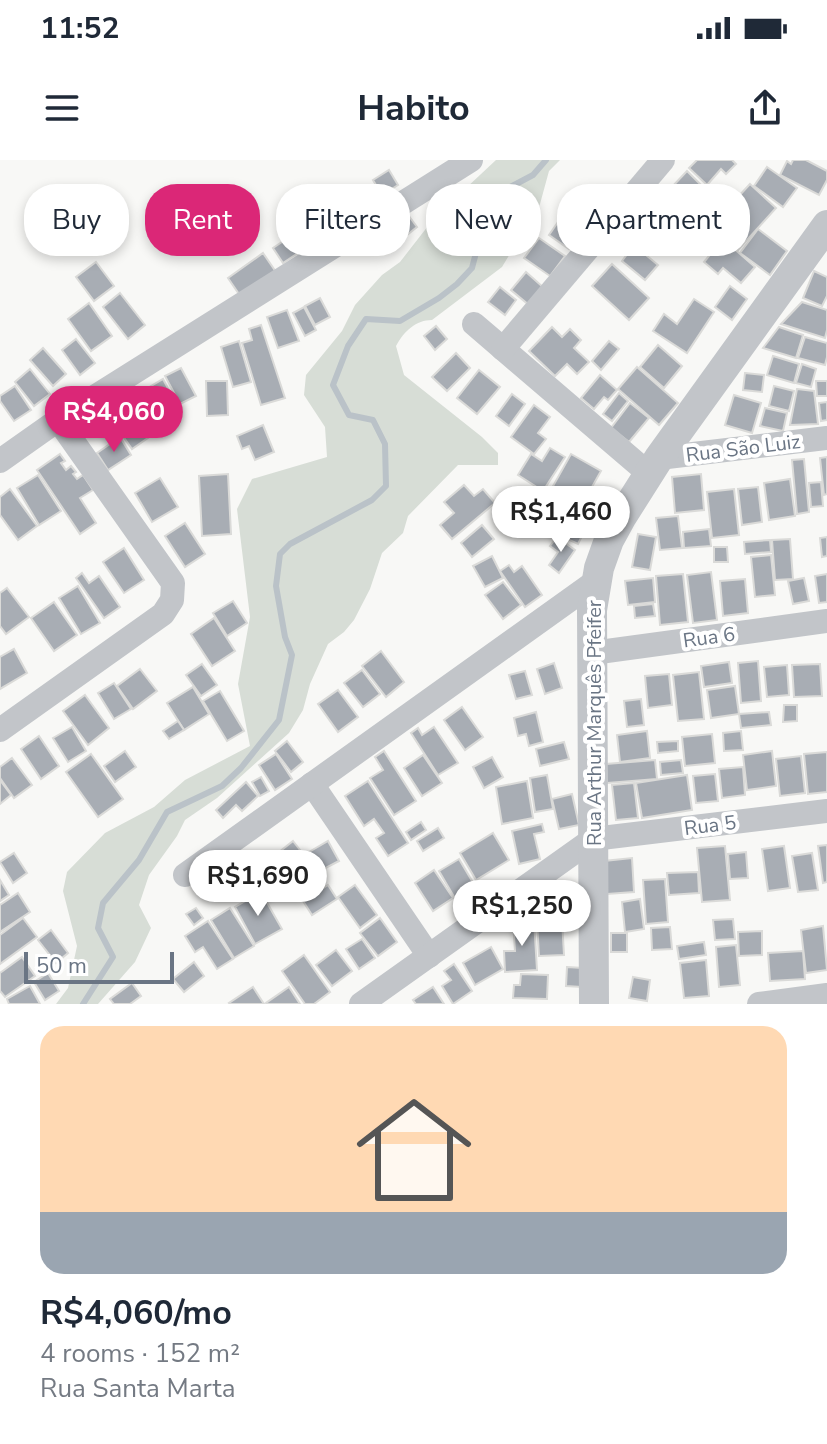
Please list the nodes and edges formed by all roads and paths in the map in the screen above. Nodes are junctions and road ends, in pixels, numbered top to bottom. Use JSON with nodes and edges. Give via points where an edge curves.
{"nodes":[{"id":1,"x":471,"y":160,"type":"edge"},
{"id":2,"x":663,"y":160,"type":"edge"},
{"id":3,"x":827,"y":225,"type":"edge"},
{"id":4,"x":474,"y":324,"type":"dead end"},
{"id":5,"x":503,"y":349,"type":"junction"},
{"id":6,"x":58,"y":420,"type":"junction"},
{"id":7,"x":827,"y":438,"type":"edge"},
{"id":8,"x":0,"y":461,"type":"edge"},
{"id":9,"x":654,"y":466,"type":"junction"},
{"id":10,"x":596,"y":581,"type":"junction"},
{"id":11,"x":827,"y":621,"type":"edge"},
{"id":12,"x":592,"y":653,"type":"junction"},
{"id":13,"x":0,"y":730,"type":"edge"},
{"id":14,"x":312,"y":784,"type":"junction"},
{"id":15,"x":827,"y":811,"type":"edge"},
{"id":16,"x":593,"y":839,"type":"junction"},
{"id":17,"x":185,"y":875,"type":"dead end"},
{"id":18,"x":429,"y":956,"type":"junction"},
{"id":19,"x":827,"y":995,"type":"edge"},
{"id":20,"x":361,"y":1004,"type":"edge"},
{"id":21,"x":594,"y":1004,"type":"edge"},
{"id":22,"x":759,"y":1004,"type":"edge"}],
"edges":[{"from":1,"to":6,"type":"street"},
{"from":2,"to":5,"type":"street"},
{"from":3,"to":9,"type":"street","name":"Rua Arthur Marquês Pfeifer"},
{"from":4,"to":5,"type":"street"},
{"from":5,"to":9,"type":"street"},
{"from":6,"to":8,"type":"street"},
{"from":6,"to":13,"type":"street","via":[[173,583],[172,600],[163,614]]},
{"from":7,"to":9,"type":"street","name":"Rua São Luiz"},
{"from":9,"to":10,"type":"street","name":"Rua Arthur Marquês Pfeifer","via":[[609,540]]},
{"from":10,"to":12,"type":"street","name":"Rua Arthur Marquês Pfeifer"},
{"from":10,"to":14,"type":"street"},
{"from":11,"to":12,"type":"street","name":"Rua 6"},
{"from":12,"to":16,"type":"street","name":"Rua Arthur Marquês Pfeifer"},
{"from":14,"to":17,"type":"street"},
{"from":14,"to":18,"type":"street"},
{"from":15,"to":16,"type":"street","name":"Rua 5"},
{"from":16,"to":18,"type":"street"},
{"from":16,"to":21,"type":"street","name":"Rua Arthur Marquês Pfeifer"},
{"from":18,"to":20,"type":"street"},
{"from":19,"to":22,"type":"street"}]}
